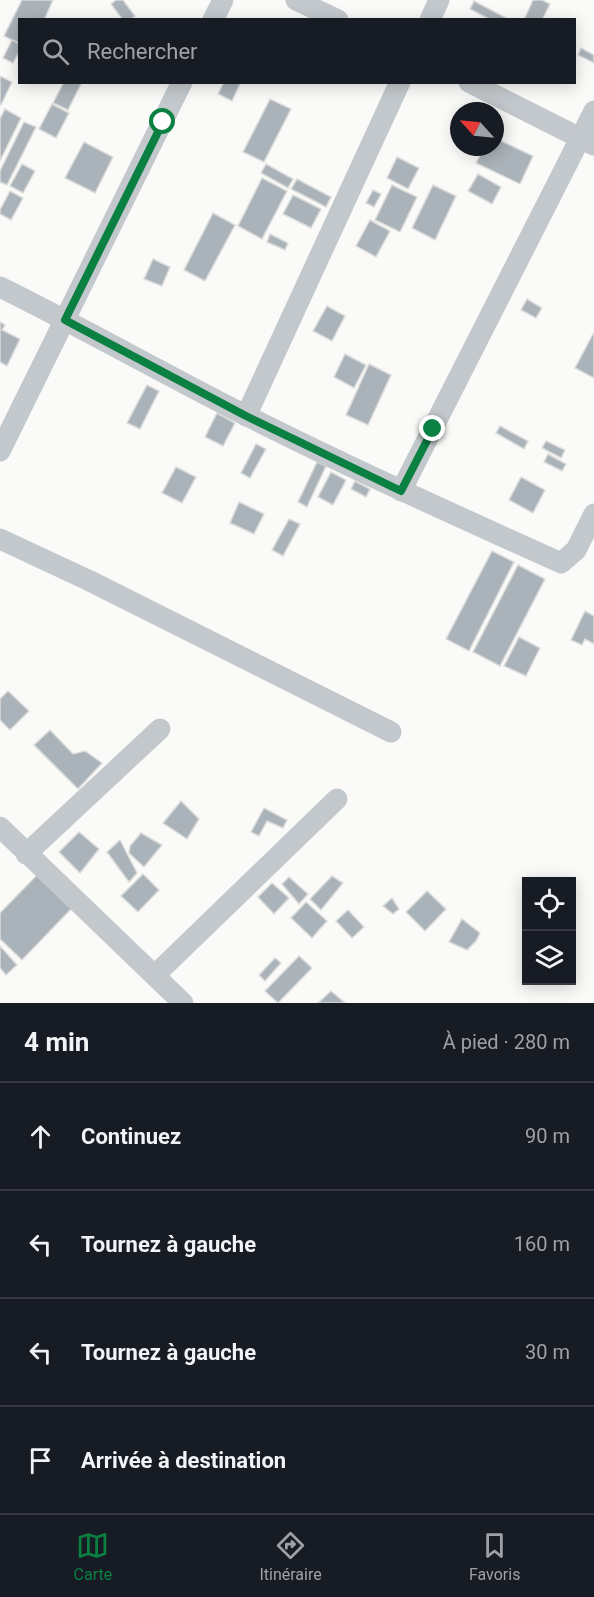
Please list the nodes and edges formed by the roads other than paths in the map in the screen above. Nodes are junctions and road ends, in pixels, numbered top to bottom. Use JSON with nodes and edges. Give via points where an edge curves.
{"nodes":[{"id":1,"x":223,"y":0,"type":"edge"},
{"id":2,"x":296,"y":0,"type":"edge"},
{"id":3,"x":440,"y":0,"type":"edge"},
{"id":4,"x":214,"y":18,"type":"edge"},
{"id":5,"x":334,"y":18,"type":"edge"},
{"id":6,"x":431,"y":18,"type":"edge"},
{"id":7,"x":181,"y":84,"type":"edge"},
{"id":8,"x":399,"y":84,"type":"edge"},
{"id":9,"x":473,"y":84,"type":"edge"},
{"id":10,"x":594,"y":111,"type":"edge"},
{"id":11,"x":587,"y":142,"type":"edge"},
{"id":12,"x":0,"y":287,"type":"edge"},
{"id":13,"x":65,"y":320,"type":"junction"},
{"id":14,"x":246,"y":416,"type":"junction"},
{"id":15,"x":0,"y":451,"type":"edge"},
{"id":16,"x":401,"y":491,"type":"junction"},
{"id":17,"x":594,"y":514,"type":"edge"},
{"id":18,"x":0,"y":538,"type":"edge"},
{"id":19,"x":160,"y":729,"type":"dead end"},
{"id":20,"x":391,"y":732,"type":"dead end"},
{"id":21,"x":337,"y":799,"type":"dead end"},
{"id":22,"x":0,"y":827,"type":"edge"},
{"id":23,"x":26,"y":854,"type":"junction"},
{"id":24,"x":155,"y":975,"type":"junction"},
{"id":25,"x":183,"y":1003,"type":"edge"}],
"edges":[{"from":1,"to":4,"type":"street"},
{"from":2,"to":5,"type":"street"},
{"from":3,"to":6,"type":"street"},
{"from":7,"to":13,"type":"street"},
{"from":8,"to":14,"type":"street"},
{"from":9,"to":11,"type":"street"},
{"from":10,"to":11,"type":"street"},
{"from":11,"to":16,"type":"street"},
{"from":12,"to":13,"type":"street"},
{"from":13,"to":14,"type":"street"},
{"from":13,"to":15,"type":"street"},
{"from":14,"to":16,"type":"street"},
{"from":16,"to":17,"type":"street","via":[[561,563],[576,550]]},
{"from":18,"to":20,"type":"street"},
{"from":19,"to":23,"type":"street"},
{"from":21,"to":24,"type":"street"},
{"from":22,"to":23,"type":"street"},
{"from":23,"to":24,"type":"street"},
{"from":24,"to":25,"type":"street"}]}
